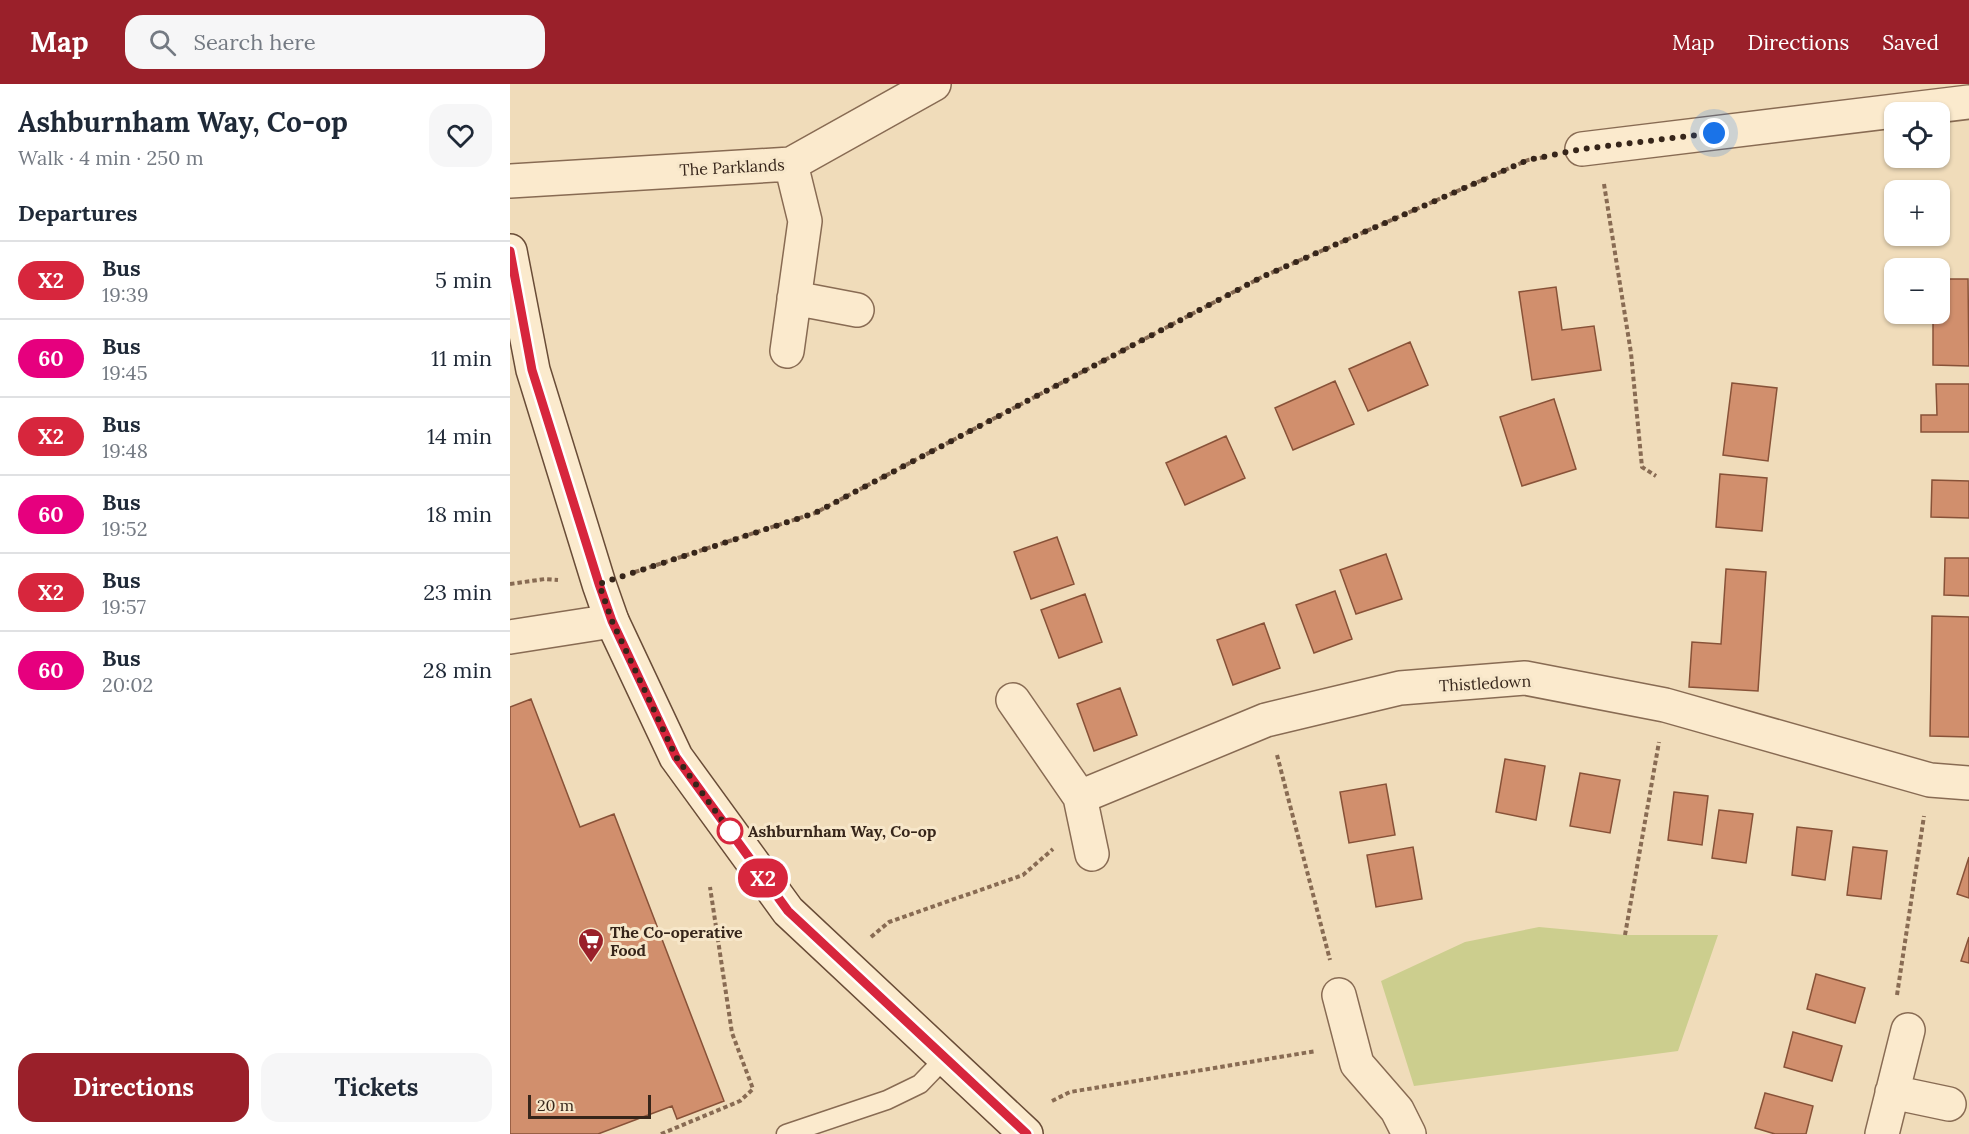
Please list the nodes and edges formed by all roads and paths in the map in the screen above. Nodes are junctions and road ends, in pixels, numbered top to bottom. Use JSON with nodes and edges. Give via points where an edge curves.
{"nodes":[{"id":1,"x":934,"y":84,"type":"edge"},
{"id":2,"x":1969,"y":102,"type":"edge"},
{"id":3,"x":1590,"y":148,"type":"junction"},
{"id":4,"x":791,"y":164,"type":"junction"},
{"id":5,"x":510,"y":181,"type":"edge"},
{"id":6,"x":510,"y":251,"type":"edge"},
{"id":7,"x":794,"y":298,"type":"junction"},
{"id":8,"x":857,"y":310,"type":"dead end"},
{"id":9,"x":787,"y":351,"type":"dead end"},
{"id":10,"x":1656,"y":476,"type":"dead end"},
{"id":11,"x":510,"y":584,"type":"edge"},
{"id":12,"x":599,"y":584,"type":"junction"},
{"id":13,"x":612,"y":621,"type":"junction"},
{"id":14,"x":510,"y":637,"type":"edge"},
{"id":15,"x":1013,"y":700,"type":"dead end"},
{"id":16,"x":1665,"y":705,"type":"junction"},
{"id":17,"x":1266,"y":720,"type":"junction"},
{"id":18,"x":1930,"y":780,"type":"junction"},
{"id":19,"x":1969,"y":783,"type":"edge"},
{"id":20,"x":1082,"y":809,"type":"junction"},
{"id":21,"x":1092,"y":854,"type":"dead end"},
{"id":22,"x":710,"y":887,"type":"dead end"},
{"id":23,"x":1625,"y":935,"type":"dead end"},
{"id":24,"x":870,"y":938,"type":"dead end"},
{"id":25,"x":1339,"y":995,"type":"joint"},
{"id":26,"x":1908,"y":1030,"type":"joint"},
{"id":27,"x":1353,"y":1046,"type":"junction"},
{"id":28,"x":945,"y":1058,"type":"junction"},
{"id":29,"x":1892,"y":1092,"type":"junction"},
{"id":30,"x":1052,"y":1101,"type":"dead end"},
{"id":31,"x":1949,"y":1104,"type":"dead end"},
{"id":32,"x":796,"y":1132,"type":"edge"},
{"id":33,"x":661,"y":1134,"type":"edge"},
{"id":34,"x":1026,"y":1134,"type":"edge"},
{"id":35,"x":1409,"y":1134,"type":"edge"},
{"id":36,"x":1882,"y":1134,"type":"edge"}],
"edges":[{"from":1,"to":4,"type":"street","name":"The Parklands"},
{"from":2,"to":3,"type":"street"},
{"from":3,"to":10,"type":"path","via":[[1630,353],[1642,467]]},
{"from":3,"to":12,"type":"path","via":[[1528,160],[1262,277],[815,513]]},
{"from":4,"to":5,"type":"street","name":"The Parklands"},
{"from":4,"to":7,"type":"street","via":[[805,220]]},
{"from":6,"to":12,"type":"street","via":[[532,370]]},
{"from":7,"to":8,"type":"street"},
{"from":7,"to":9,"type":"street"},
{"from":11,"to":12,"type":"path","via":[[544,579]]},
{"from":12,"to":13,"type":"street"},
{"from":13,"to":14,"type":"street"},
{"from":13,"to":28,"type":"street","via":[[676,757],[788,911]]},
{"from":15,"to":20,"type":"street"},
{"from":16,"to":17,"type":"street","name":"Thistledown","via":[[1525,678],[1400,688]]},
{"from":16,"to":18,"type":"street","name":"Thistledown"},
{"from":16,"to":23,"type":"path"},
{"from":17,"to":20,"type":"street","name":"Thistledown"},
{"from":17,"to":25,"type":"path","via":[[1287,785]]},
{"from":18,"to":19,"type":"street","name":"Thistledown"},
{"from":18,"to":26,"type":"path","via":[[1894,1014]]},
{"from":20,"to":21,"type":"street"},
{"from":20,"to":24,"type":"path","via":[[1023,875],[889,922]]},
{"from":22,"to":33,"type":"path","via":[[732,1033],[753,1089],[740,1101]]},
{"from":25,"to":27,"type":"street"},
{"from":26,"to":29,"type":"street"},
{"from":27,"to":30,"type":"path","via":[[1070,1092]]},
{"from":27,"to":35,"type":"street","via":[[1357,1064],[1396,1110]]},
{"from":28,"to":32,"type":"lane","via":[[920,1084],[887,1100]]},
{"from":28,"to":34,"type":"street"},
{"from":29,"to":31,"type":"street"},
{"from":29,"to":36,"type":"street"}]}
